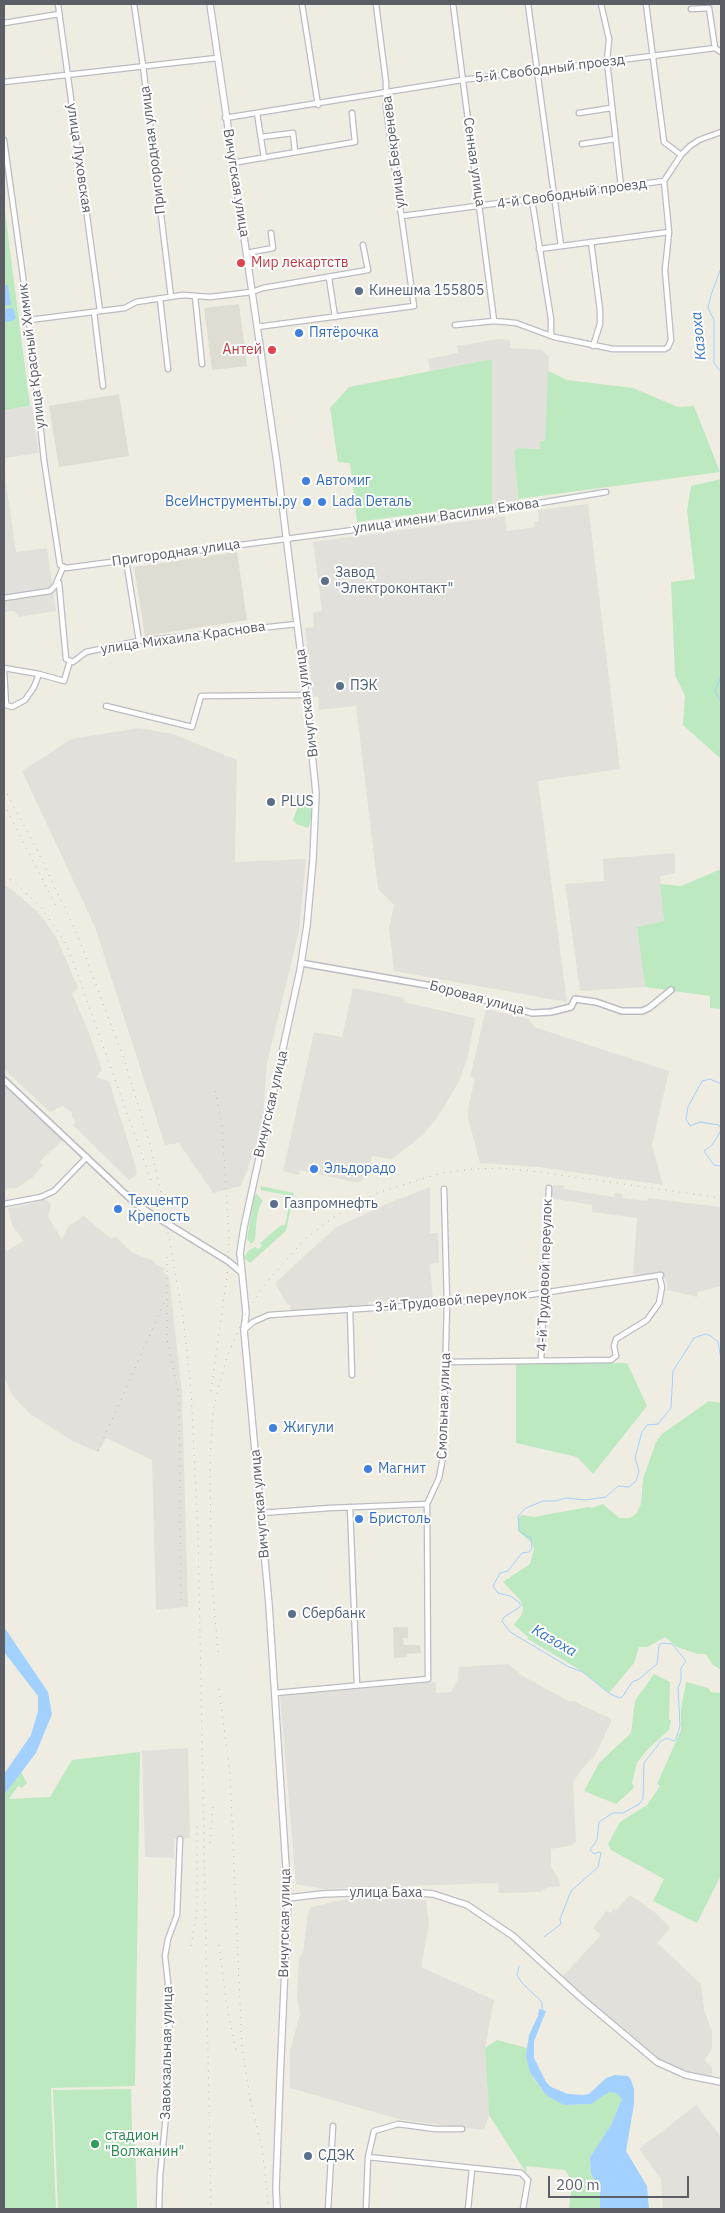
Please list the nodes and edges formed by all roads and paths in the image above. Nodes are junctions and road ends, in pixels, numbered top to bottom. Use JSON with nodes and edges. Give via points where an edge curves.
{"nodes":[{"id":1,"x":58,"y":4,"type":"edge"},
{"id":2,"x":134,"y":4,"type":"edge"},
{"id":3,"x":210,"y":4,"type":"edge"},
{"id":4,"x":302,"y":4,"type":"edge"},
{"id":5,"x":376,"y":4,"type":"edge"},
{"id":6,"x":453,"y":4,"type":"edge"},
{"id":7,"x":528,"y":4,"type":"edge"},
{"id":8,"x":601,"y":4,"type":"edge"},
{"id":9,"x":646,"y":4,"type":"edge"},
{"id":10,"x":691,"y":9,"type":"dead end"},
{"id":11,"x":59,"y":14,"type":"junction"},
{"id":12,"x":4,"y":23,"type":"edge"},
{"id":13,"x":715,"y":48,"type":"junction"},
{"id":14,"x":721,"y":52,"type":"edge"},
{"id":15,"x":653,"y":56,"type":"junction"},
{"id":16,"x":217,"y":58,"type":"junction"},
{"id":17,"x":607,"y":61,"type":"junction"},
{"id":18,"x":143,"y":66,"type":"junction"},
{"id":19,"x":537,"y":70,"type":"junction"},
{"id":20,"x":68,"y":76,"type":"junction"},
{"id":21,"x":462,"y":80,"type":"junction"},
{"id":22,"x":4,"y":82,"type":"edge"},
{"id":23,"x":386,"y":93,"type":"junction"},
{"id":24,"x":318,"y":105,"type":"junction"},
{"id":25,"x":611,"y":108,"type":"junction"},
{"id":26,"x":257,"y":113,"type":"junction"},
{"id":27,"x":579,"y":113,"type":"dead end"},
{"id":28,"x":352,"y":114,"type":"dead end"},
{"id":29,"x":225,"y":118,"type":"junction"},
{"id":30,"x":721,"y":132,"type":"edge"},
{"id":31,"x":261,"y":137,"type":"junction"},
{"id":32,"x":615,"y":139,"type":"junction"},
{"id":33,"x":4,"y":140,"type":"edge"},
{"id":34,"x":582,"y":144,"type":"dead end"},
{"id":35,"x":295,"y":152,"type":"junction"},
{"id":36,"x":681,"y":155,"type":"junction"},
{"id":37,"x":264,"y":158,"type":"junction"},
{"id":38,"x":232,"y":163,"type":"junction"},
{"id":39,"x":664,"y":181,"type":"junction"},
{"id":40,"x":621,"y":188,"type":"junction"},
{"id":41,"x":554,"y":196,"type":"junction"},
{"id":42,"x":532,"y":200,"type":"junction"},
{"id":43,"x":480,"y":206,"type":"junction"},
{"id":44,"x":402,"y":216,"type":"junction"},
{"id":45,"x":669,"y":232,"type":"junction"},
{"id":46,"x":271,"y":233,"type":"dead end"},
{"id":47,"x":591,"y":242,"type":"junction"},
{"id":48,"x":363,"y":245,"type":"dead end"},
{"id":49,"x":561,"y":246,"type":"junction"},
{"id":50,"x":540,"y":249,"type":"junction"},
{"id":51,"x":246,"y":253,"type":"junction"},
{"id":52,"x":329,"y":278,"type":"junction"},
{"id":53,"x":252,"y":292,"type":"junction"},
{"id":54,"x":195,"y":296,"type":"junction"},
{"id":55,"x":171,"y":297,"type":"junction"},
{"id":56,"x":160,"y":299,"type":"junction"},
{"id":57,"x":100,"y":311,"type":"junction"},
{"id":58,"x":94,"y":312,"type":"junction"},
{"id":59,"x":335,"y":317,"type":"junction"},
{"id":60,"x":29,"y":320,"type":"junction"},
{"id":61,"x":494,"y":321,"type":"junction"},
{"id":62,"x":455,"y":324,"type":"dead end"},
{"id":63,"x":258,"y":327,"type":"junction"},
{"id":64,"x":551,"y":336,"type":"junction"},
{"id":65,"x":593,"y":346,"type":"junction"},
{"id":66,"x":202,"y":364,"type":"dead end"},
{"id":67,"x":168,"y":370,"type":"dead end"},
{"id":68,"x":103,"y":386,"type":"dead end"},
{"id":69,"x":606,"y":492,"type":"dead end"},
{"id":70,"x":286,"y":538,"type":"junction"},
{"id":71,"x":126,"y":560,"type":"junction"},
{"id":72,"x":65,"y":568,"type":"junction"},
{"id":73,"x":59,"y":583,"type":"dead end"},
{"id":74,"x":4,"y":598,"type":"edge"},
{"id":75,"x":297,"y":624,"type":"junction"},
{"id":76,"x":139,"y":641,"type":"junction"},
{"id":77,"x":71,"y":661,"type":"junction"},
{"id":78,"x":4,"y":669,"type":"edge"},
{"id":79,"x":39,"y":674,"type":"junction"},
{"id":80,"x":306,"y":695,"type":"junction"},
{"id":81,"x":106,"y":706,"type":"dead end"},
{"id":82,"x":302,"y":964,"type":"junction"},
{"id":83,"x":671,"y":990,"type":"dead end"},
{"id":84,"x":4,"y":1080,"type":"edge"},
{"id":85,"x":86,"y":1157,"type":"junction"},
{"id":86,"x":549,"y":1188,"type":"dead end"},
{"id":87,"x":444,"y":1189,"type":"dead end"},
{"id":88,"x":4,"y":1204,"type":"edge"},
{"id":89,"x":241,"y":1272,"type":"junction"},
{"id":90,"x":544,"y":1292,"type":"junction"},
{"id":91,"x":447,"y":1303,"type":"junction"},
{"id":92,"x":350,"y":1309,"type":"junction"},
{"id":93,"x":244,"y":1330,"type":"junction"},
{"id":94,"x":542,"y":1361,"type":"junction"},
{"id":95,"x":445,"y":1362,"type":"junction"},
{"id":96,"x":352,"y":1375,"type":"dead end"},
{"id":97,"x":427,"y":1504,"type":"junction"},
{"id":98,"x":350,"y":1507,"type":"junction"},
{"id":99,"x":261,"y":1513,"type":"junction"},
{"id":100,"x":358,"y":1685,"type":"junction"},
{"id":101,"x":275,"y":1693,"type":"junction"},
{"id":102,"x":180,"y":1839,"type":"dead end"},
{"id":103,"x":288,"y":1898,"type":"junction"},
{"id":104,"x":721,"y":2082,"type":"edge"},
{"id":105,"x":333,"y":2126,"type":"dead end"},
{"id":106,"x":462,"y":2129,"type":"dead end"},
{"id":107,"x":368,"y":2157,"type":"junction"},
{"id":108,"x":472,"y":2169,"type":"junction"},
{"id":109,"x":159,"y":2209,"type":"edge"},
{"id":110,"x":278,"y":2209,"type":"edge"},
{"id":111,"x":328,"y":2209,"type":"edge"},
{"id":112,"x":366,"y":2209,"type":"edge"},
{"id":113,"x":468,"y":2209,"type":"edge"},
{"id":114,"x":523,"y":2209,"type":"edge"}],
"edges":[{"from":1,"to":11,"type":"street","name":"улица Луховская"},
{"from":2,"to":18,"type":"street","name":"Пригородная улица"},
{"from":3,"to":16,"type":"main road","name":"Вичугская улица"},
{"from":4,"to":24,"type":"street"},
{"from":5,"to":23,"type":"street","name":"улица Бекренева"},
{"from":6,"to":21,"type":"street","name":"Сенная улица"},
{"from":7,"to":19,"type":"street"},
{"from":8,"to":17,"type":"street","via":[[609,39]]},
{"from":9,"to":15,"type":"street"},
{"from":10,"to":13,"type":"street","via":[[709,8]]},
{"from":11,"to":12,"type":"street"},
{"from":11,"to":20,"type":"street","name":"улица Луховская"},
{"from":13,"to":14,"type":"street"},
{"from":13,"to":15,"type":"street","name":"5-й Свободный проезд"},
{"from":15,"to":17,"type":"street","name":"5-й Свободный проезд"},
{"from":15,"to":36,"type":"street","via":[[664,142]]},
{"from":16,"to":18,"type":"street"},
{"from":16,"to":29,"type":"main road","name":"Вичугская улица"},
{"from":17,"to":19,"type":"street","name":"5-й Свободный проезд"},
{"from":17,"to":25,"type":"street"},
{"from":18,"to":20,"type":"street"},
{"from":18,"to":55,"type":"street","name":"Пригородная улица"},
{"from":19,"to":21,"type":"street","name":"5-й Свободный проезд"},
{"from":19,"to":41,"type":"street"},
{"from":20,"to":22,"type":"street"},
{"from":20,"to":57,"type":"street","name":"улица Луховская"},
{"from":21,"to":23,"type":"street","name":"5-й Свободный проезд"},
{"from":21,"to":43,"type":"street","name":"Сенная улица"},
{"from":23,"to":24,"type":"street","name":"5-й Свободный проезд"},
{"from":23,"to":44,"type":"street","name":"улица Бекренева"},
{"from":24,"to":26,"type":"street","name":"5-й Свободный проезд"},
{"from":25,"to":27,"type":"street"},
{"from":25,"to":32,"type":"street"},
{"from":26,"to":29,"type":"street","name":"5-й Свободный проезд"},
{"from":26,"to":31,"type":"street"},
{"from":28,"to":35,"type":"street","via":[[354,142]]},
{"from":29,"to":38,"type":"main road","name":"Вичугская улица"},
{"from":30,"to":36,"type":"street","name":"4-й Свободный проезд","via":[[699,140]]},
{"from":31,"to":35,"type":"street","via":[[293,133]]},
{"from":31,"to":37,"type":"street"},
{"from":32,"to":34,"type":"street"},
{"from":32,"to":40,"type":"street"},
{"from":33,"to":60,"type":"street","name":"улица Красный Химик"},
{"from":35,"to":37,"type":"street"},
{"from":36,"to":39,"type":"street","name":"4-й Свободный проезд"},
{"from":37,"to":38,"type":"street"},
{"from":38,"to":51,"type":"main road","name":"Вичугская улица"},
{"from":39,"to":40,"type":"street","name":"4-й Свободный проезд"},
{"from":39,"to":45,"type":"street"},
{"from":40,"to":41,"type":"street","name":"4-й Свободный проезд"},
{"from":41,"to":42,"type":"street","name":"4-й Свободный проезд"},
{"from":41,"to":49,"type":"street"},
{"from":42,"to":43,"type":"street","name":"4-й Свободный проезд"},
{"from":42,"to":50,"type":"street"},
{"from":43,"to":44,"type":"street","name":"4-й Свободный проезд"},
{"from":43,"to":61,"type":"street","name":"Сенная улица"},
{"from":44,"to":59,"type":"street","name":"улица Бекренева","via":[[414,306]]},
{"from":45,"to":47,"type":"street"},
{"from":45,"to":65,"type":"street","via":[[665,270],[671,340],[668,347],[613,349]]},
{"from":46,"to":51,"type":"street","via":[[273,248]]},
{"from":47,"to":49,"type":"street"},
{"from":47,"to":65,"type":"street","via":[[600,310],[600,324]]},
{"from":48,"to":52,"type":"street","via":[[368,270]]},
{"from":49,"to":50,"type":"street"},
{"from":50,"to":64,"type":"street"},
{"from":51,"to":53,"type":"main road","name":"Вичугская улица"},
{"from":52,"to":53,"type":"street"},
{"from":52,"to":59,"type":"street"},
{"from":53,"to":54,"type":"street"},
{"from":53,"to":63,"type":"main road","name":"Вичугская улица"},
{"from":54,"to":55,"type":"street"},
{"from":54,"to":66,"type":"street"},
{"from":55,"to":56,"type":"street"},
{"from":56,"to":57,"type":"street"},
{"from":56,"to":67,"type":"street"},
{"from":57,"to":58,"type":"street"},
{"from":58,"to":60,"type":"street"},
{"from":58,"to":68,"type":"street"},
{"from":59,"to":63,"type":"street"},
{"from":60,"to":72,"type":"street","name":"улица Красный Химик","via":[[56,551],[60,565]]},
{"from":61,"to":62,"type":"street"},
{"from":61,"to":64,"type":"street","via":[[521,324]]},
{"from":63,"to":70,"type":"main road","name":"Вичугская улица"},
{"from":64,"to":65,"type":"street"},
{"from":69,"to":70,"type":"street","name":"улица имени Василия Ежова"},
{"from":70,"to":71,"type":"street","name":"Пригородная улица"},
{"from":70,"to":75,"type":"main road","name":"Вичугская улица"},
{"from":71,"to":72,"type":"street","name":"Пригородная улица"},
{"from":71,"to":76,"type":"street"},
{"from":72,"to":74,"type":"street","via":[[50,591]]},
{"from":73,"to":77,"type":"street","via":[[66,659]]},
{"from":75,"to":76,"type":"street","name":"улица Михаила Краснова"},
{"from":75,"to":80,"type":"main road","name":"Вичугская улица"},
{"from":76,"to":77,"type":"street","name":"улица Михаила Краснова","via":[[86,652]]},
{"from":77,"to":79,"type":"street","via":[[64,681]]},
{"from":78,"to":79,"type":"street"},
{"from":78,"to":79,"type":"street","via":[[6,705],[12,707],[25,700]]},
{"from":80,"to":81,"type":"street","via":[[201,696],[192,727]]},
{"from":80,"to":82,"type":"main road","name":"Вичугская улица","via":[[316,802]]},
{"from":82,"to":83,"type":"street","name":"Боровая улица","via":[[438,987],[532,1013],[571,1007],[576,999],[622,1010],[642,1011]]},
{"from":82,"to":89,"type":"main road","name":"Вичугская улица","via":[[244,1227],[240,1248]]},
{"from":84,"to":85,"type":"street"},
{"from":85,"to":88,"type":"street","via":[[54,1190],[41,1197]]},
{"from":85,"to":89,"type":"street","via":[[137,1205]]},
{"from":86,"to":90,"type":"street","name":"4-й Трудовой переулок"},
{"from":87,"to":91,"type":"street","name":"Смольная улица"},
{"from":89,"to":93,"type":"main road","name":"Вичугская улица","via":[[246,1313]]},
{"from":90,"to":91,"type":"street","name":"3-й Трудовой переулок"},
{"from":90,"to":94,"type":"street","name":"4-й Трудовой переулок"},
{"from":90,"to":94,"type":"street","name":"3-й Трудовой переулок","via":[[660,1275],[662,1287],[659,1303],[647,1320],[616,1339],[616,1353],[611,1360]]},
{"from":91,"to":92,"type":"street","name":"3-й Трудовой переулок"},
{"from":91,"to":95,"type":"street","name":"Смольная улица"},
{"from":92,"to":93,"type":"street","name":"3-й Трудовой переулок","via":[[269,1315]]},
{"from":92,"to":96,"type":"street"},
{"from":93,"to":99,"type":"main road","name":"Вичугская улица"},
{"from":94,"to":95,"type":"street"},
{"from":95,"to":97,"type":"street","name":"Смольная улица","via":[[442,1469]]},
{"from":97,"to":98,"type":"street"},
{"from":97,"to":100,"type":"street","name":"Смольная улица","via":[[428,1679]]},
{"from":98,"to":99,"type":"street"},
{"from":98,"to":100,"type":"street"},
{"from":99,"to":101,"type":"main road","name":"Вичугская улица"},
{"from":100,"to":101,"type":"street"},
{"from":101,"to":103,"type":"main road","name":"Вичугская улица"},
{"from":102,"to":109,"type":"street","name":"Завокзальная улица","via":[[178,1915],[165,1956],[170,2001],[169,2067]]},
{"from":103,"to":104,"type":"main road","name":"улица Баха","via":[[374,1891],[433,1894],[468,1906],[528,1948],[651,2057],[686,2076]]},
{"from":103,"to":110,"type":"main road","name":"Вичугская улица","via":[[276,2188]]},
{"from":105,"to":111,"type":"street"},
{"from":106,"to":107,"type":"street","via":[[398,2124],[374,2131]]},
{"from":107,"to":108,"type":"street"},
{"from":107,"to":112,"type":"street"},
{"from":108,"to":113,"type":"street"},
{"from":108,"to":114,"type":"street","via":[[521,2173],[528,2180]]}]}
